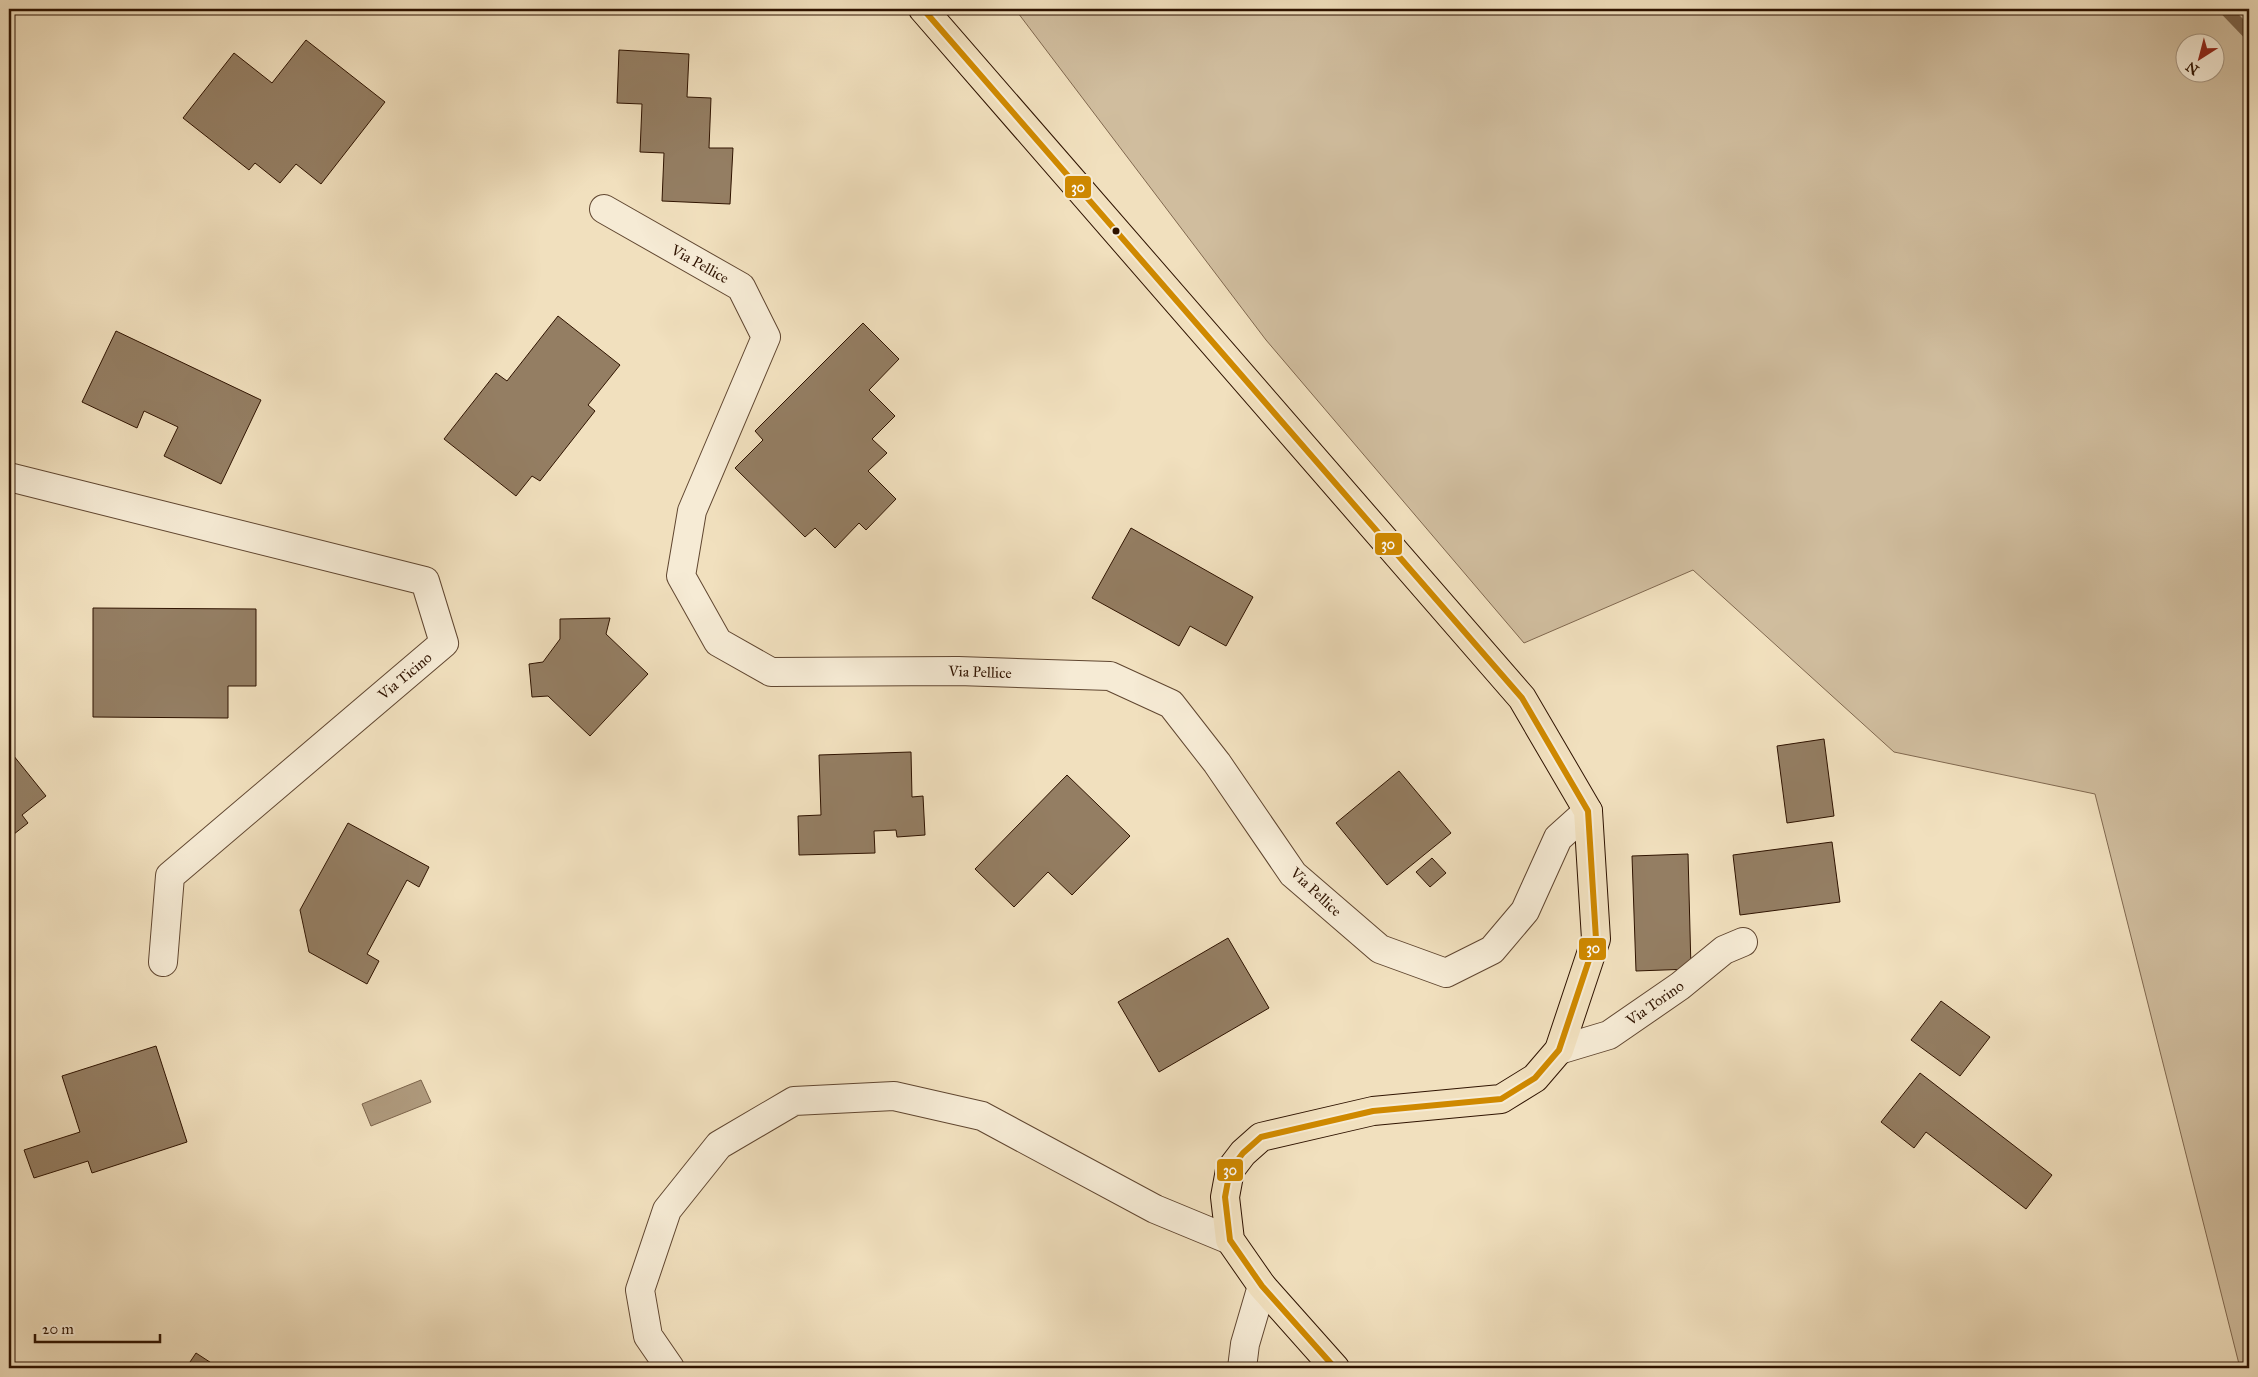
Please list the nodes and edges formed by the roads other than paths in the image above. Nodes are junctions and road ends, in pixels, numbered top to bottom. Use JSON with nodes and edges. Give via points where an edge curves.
{"nodes":[{"id":1,"x":923,"y":9,"type":"edge"},
{"id":2,"x":604,"y":210,"type":"dead end"},
{"id":3,"x":9,"y":477,"type":"edge"},
{"id":4,"x":1588,"y":811,"type":"junction"},
{"id":5,"x":1743,"y":942,"type":"dead end"},
{"id":6,"x":163,"y":962,"type":"dead end"},
{"id":7,"x":1560,"y":1050,"type":"junction"},
{"id":8,"x":1230,"y":1240,"type":"junction"},
{"id":9,"x":1262,"y":1286,"type":"junction"},
{"id":10,"x":670,"y":1368,"type":"edge"},
{"id":11,"x":1242,"y":1368,"type":"edge"},
{"id":12,"x":1335,"y":1368,"type":"edge"}],
"edges":[{"from":1,"to":4,"type":"main road","via":[[1522,698]]},
{"from":2,"to":4,"type":"street","name":"Via Pellice","via":[[741,287],[766,337],[692,511],[681,576],[718,642],[771,672],[958,670],[1110,676],[1163,700],[1171,704],[1217,763],[1293,874],[1380,950],[1446,973],[1492,950],[1525,911],[1558,838]]},
{"from":3,"to":6,"type":"street","name":"Via Ticino","via":[[425,581],[444,643],[170,876]]},
{"from":4,"to":7,"type":"main road","via":[[1596,939]]},
{"from":5,"to":7,"type":"street","name":"Via Torino","via":[[1724,950],[1680,986],[1609,1035]]},
{"from":7,"to":8,"type":"main road","via":[[1535,1078],[1501,1099],[1373,1111],[1261,1137],[1230,1170],[1225,1197]]},
{"from":8,"to":9,"type":"main road"},
{"from":8,"to":10,"type":"street","via":[[1155,1209],[982,1116],[894,1096],[794,1101],[719,1144],[667,1210],[640,1290],[648,1336]]},
{"from":9,"to":11,"type":"street","via":[[1245,1344]]},
{"from":9,"to":12,"type":"main road"}]}
